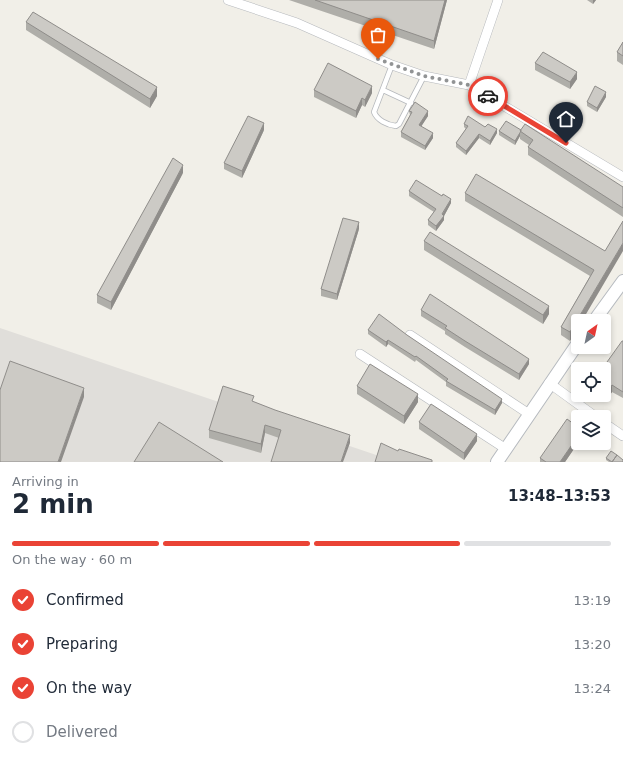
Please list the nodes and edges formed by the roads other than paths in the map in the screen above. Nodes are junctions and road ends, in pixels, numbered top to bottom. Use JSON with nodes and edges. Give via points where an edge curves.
{"nodes":[{"id":1,"x":228,"y":0,"type":"edge"},
{"id":2,"x":498,"y":0,"type":"edge"},
{"id":3,"x":392,"y":65,"type":"junction"},
{"id":4,"x":424,"y":76,"type":"junction"},
{"id":5,"x":469,"y":85,"type":"junction"},
{"id":6,"x":383,"y":90,"type":"junction"},
{"id":7,"x":411,"y":103,"type":"junction"},
{"id":8,"x":623,"y":177,"type":"edge"},
{"id":9,"x":623,"y":281,"type":"edge"},
{"id":10,"x":599,"y":314,"type":"edge"},
{"id":11,"x":410,"y":335,"type":"edge"},
{"id":12,"x":571,"y":353,"type":"edge"},
{"id":13,"x":360,"y":354,"type":"dead end"},
{"id":14,"x":549,"y":383,"type":"junction"},
{"id":15,"x":586,"y":410,"type":"edge"},
{"id":16,"x":529,"y":414,"type":"junction"},
{"id":17,"x":611,"y":428,"type":"edge"},
{"id":18,"x":623,"y":436,"type":"edge"},
{"id":19,"x":506,"y":449,"type":"junction"},
{"id":20,"x":497,"y":462,"type":"edge"}],
"edges":[{"from":1,"to":3,"type":"street","via":[[297,23]]},
{"from":2,"to":5,"type":"street"},
{"from":3,"to":4,"type":"street"},
{"from":3,"to":6,"type":"lane"},
{"from":4,"to":5,"type":"street"},
{"from":4,"to":7,"type":"lane"},
{"from":5,"to":8,"type":"street"},
{"from":6,"to":7,"type":"lane"},
{"from":6,"to":7,"type":"lane","via":[[374,112],[379,120],[391,126],[399,124]]},
{"from":9,"to":10,"type":"street"},
{"from":11,"to":16,"type":"street"},
{"from":12,"to":14,"type":"street"},
{"from":13,"to":19,"type":"street"},
{"from":14,"to":15,"type":"street"},
{"from":14,"to":16,"type":"street"},
{"from":16,"to":19,"type":"street"},
{"from":17,"to":18,"type":"street"},
{"from":19,"to":20,"type":"street"}]}
